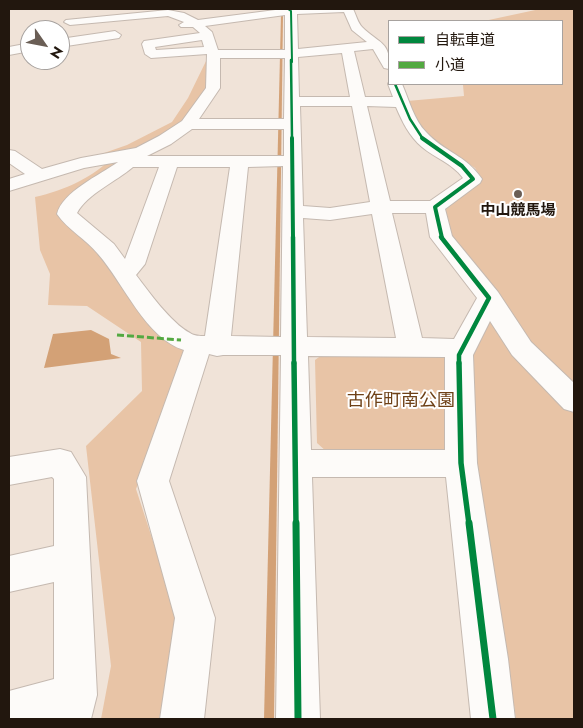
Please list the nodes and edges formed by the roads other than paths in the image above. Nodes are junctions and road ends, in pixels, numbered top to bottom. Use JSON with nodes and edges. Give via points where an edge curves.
{"nodes":[{"id":1,"x":348,"y":9,"type":"edge"},
{"id":2,"x":254,"y":12,"type":"edge"},
{"id":3,"x":70,"y":15,"type":"edge"},
{"id":4,"x":176,"y":26,"type":"dead end"},
{"id":5,"x":287,"y":27,"type":"edge"},
{"id":6,"x":226,"y":32,"type":"dead end"},
{"id":7,"x":128,"y":33,"type":"dead end"},
{"id":8,"x":206,"y":39,"type":"junction"},
{"id":9,"x":70,"y":41,"type":"edge"},
{"id":10,"x":377,"y":45,"type":"junction"},
{"id":11,"x":347,"y":48,"type":"junction"},
{"id":12,"x":388,"y":63,"type":"edge"},
{"id":13,"x":398,"y":93,"type":"edge"},
{"id":14,"x":359,"y":102,"type":"junction"},
{"id":15,"x":291,"y":112,"type":"junction"},
{"id":16,"x":188,"y":124,"type":"junction"},
{"id":17,"x":9,"y":155,"type":"edge"},
{"id":18,"x":134,"y":158,"type":"junction"},
{"id":19,"x":240,"y":161,"type":"junction"},
{"id":20,"x":292,"y":161,"type":"junction"},
{"id":21,"x":170,"y":162,"type":"junction"},
{"id":22,"x":40,"y":176,"type":"junction"},
{"id":23,"x":9,"y":186,"type":"edge"},
{"id":24,"x":381,"y":207,"type":"junction"},
{"id":25,"x":435,"y":207,"type":"junction"},
{"id":26,"x":292,"y":210,"type":"junction"},
{"id":27,"x":125,"y":273,"type":"junction"},
{"id":28,"x":489,"y":298,"type":"junction"},
{"id":29,"x":208,"y":346,"type":"junction"},
{"id":30,"x":294,"y":347,"type":"junction"},
{"id":31,"x":411,"y":348,"type":"junction"},
{"id":32,"x":462,"y":348,"type":"junction"},
{"id":33,"x":574,"y":401,"type":"edge"},
{"id":34,"x":460,"y":463,"type":"junction"},
{"id":35,"x":295,"y":464,"type":"junction"},
{"id":36,"x":9,"y":472,"type":"edge"},
{"id":37,"x":72,"y":560,"type":"junction"},
{"id":38,"x":9,"y":574,"type":"edge"},
{"id":39,"x":72,"y":707,"type":"edge"},
{"id":40,"x":9,"y":713,"type":"edge"},
{"id":41,"x":182,"y":719,"type":"edge"},
{"id":42,"x":298,"y":719,"type":"edge"},
{"id":43,"x":493,"y":719,"type":"edge"}],
"edges":[{"from":1,"to":5,"type":"street"},
{"from":1,"to":10,"type":"street","via":[[356,28]]},
{"from":2,"to":5,"type":"street"},
{"from":2,"to":8,"type":"street"},
{"from":3,"to":8,"type":"street","via":[[174,13]]},
{"from":4,"to":8,"type":"street"},
{"from":5,"to":8,"type":"street"},
{"from":5,"to":11,"type":"street"},
{"from":5,"to":15,"type":"street"},
{"from":6,"to":8,"type":"street"},
{"from":7,"to":9,"type":"street"},
{"from":8,"to":16,"type":"street","via":[[213,88]]},
{"from":10,"to":11,"type":"street"},
{"from":10,"to":12,"type":"street"},
{"from":11,"to":14,"type":"street"},
{"from":13,"to":14,"type":"street"},
{"from":13,"to":25,"type":"street","via":[[420,137],[468,169],[473,179]]},
{"from":14,"to":15,"type":"street"},
{"from":14,"to":24,"type":"street"},
{"from":15,"to":16,"type":"street"},
{"from":15,"to":20,"type":"street"},
{"from":16,"to":18,"type":"street"},
{"from":17,"to":22,"type":"street"},
{"from":18,"to":21,"type":"street"},
{"from":18,"to":22,"type":"street","via":[[80,163]]},
{"from":18,"to":27,"type":"street","via":[[88,189],[67,214],[106,249]]},
{"from":19,"to":20,"type":"street"},
{"from":19,"to":21,"type":"street"},
{"from":19,"to":29,"type":"street"},
{"from":20,"to":26,"type":"street"},
{"from":21,"to":27,"type":"street","via":[[134,264]]},
{"from":22,"to":23,"type":"street"},
{"from":24,"to":25,"type":"street"},
{"from":24,"to":26,"type":"street","via":[[330,214]]},
{"from":24,"to":31,"type":"street"},
{"from":25,"to":28,"type":"street","via":[[441,237]]},
{"from":26,"to":30,"type":"street"},
{"from":27,"to":29,"type":"street","via":[[147,306],[181,340]]},
{"from":28,"to":32,"type":"street"},
{"from":28,"to":33,"type":"street","via":[[510,335]]},
{"from":29,"to":30,"type":"street"},
{"from":29,"to":41,"type":"street","via":[[152,481],[195,618]]},
{"from":30,"to":31,"type":"street"},
{"from":30,"to":35,"type":"street"},
{"from":31,"to":32,"type":"street"},
{"from":32,"to":34,"type":"street","via":[[459,355]]},
{"from":34,"to":35,"type":"street"},
{"from":34,"to":43,"type":"street"},
{"from":35,"to":42,"type":"street"},
{"from":36,"to":37,"type":"street","via":[[60,462],[70,477]]},
{"from":37,"to":38,"type":"street"},
{"from":37,"to":39,"type":"street"},
{"from":39,"to":40,"type":"street"}]}
